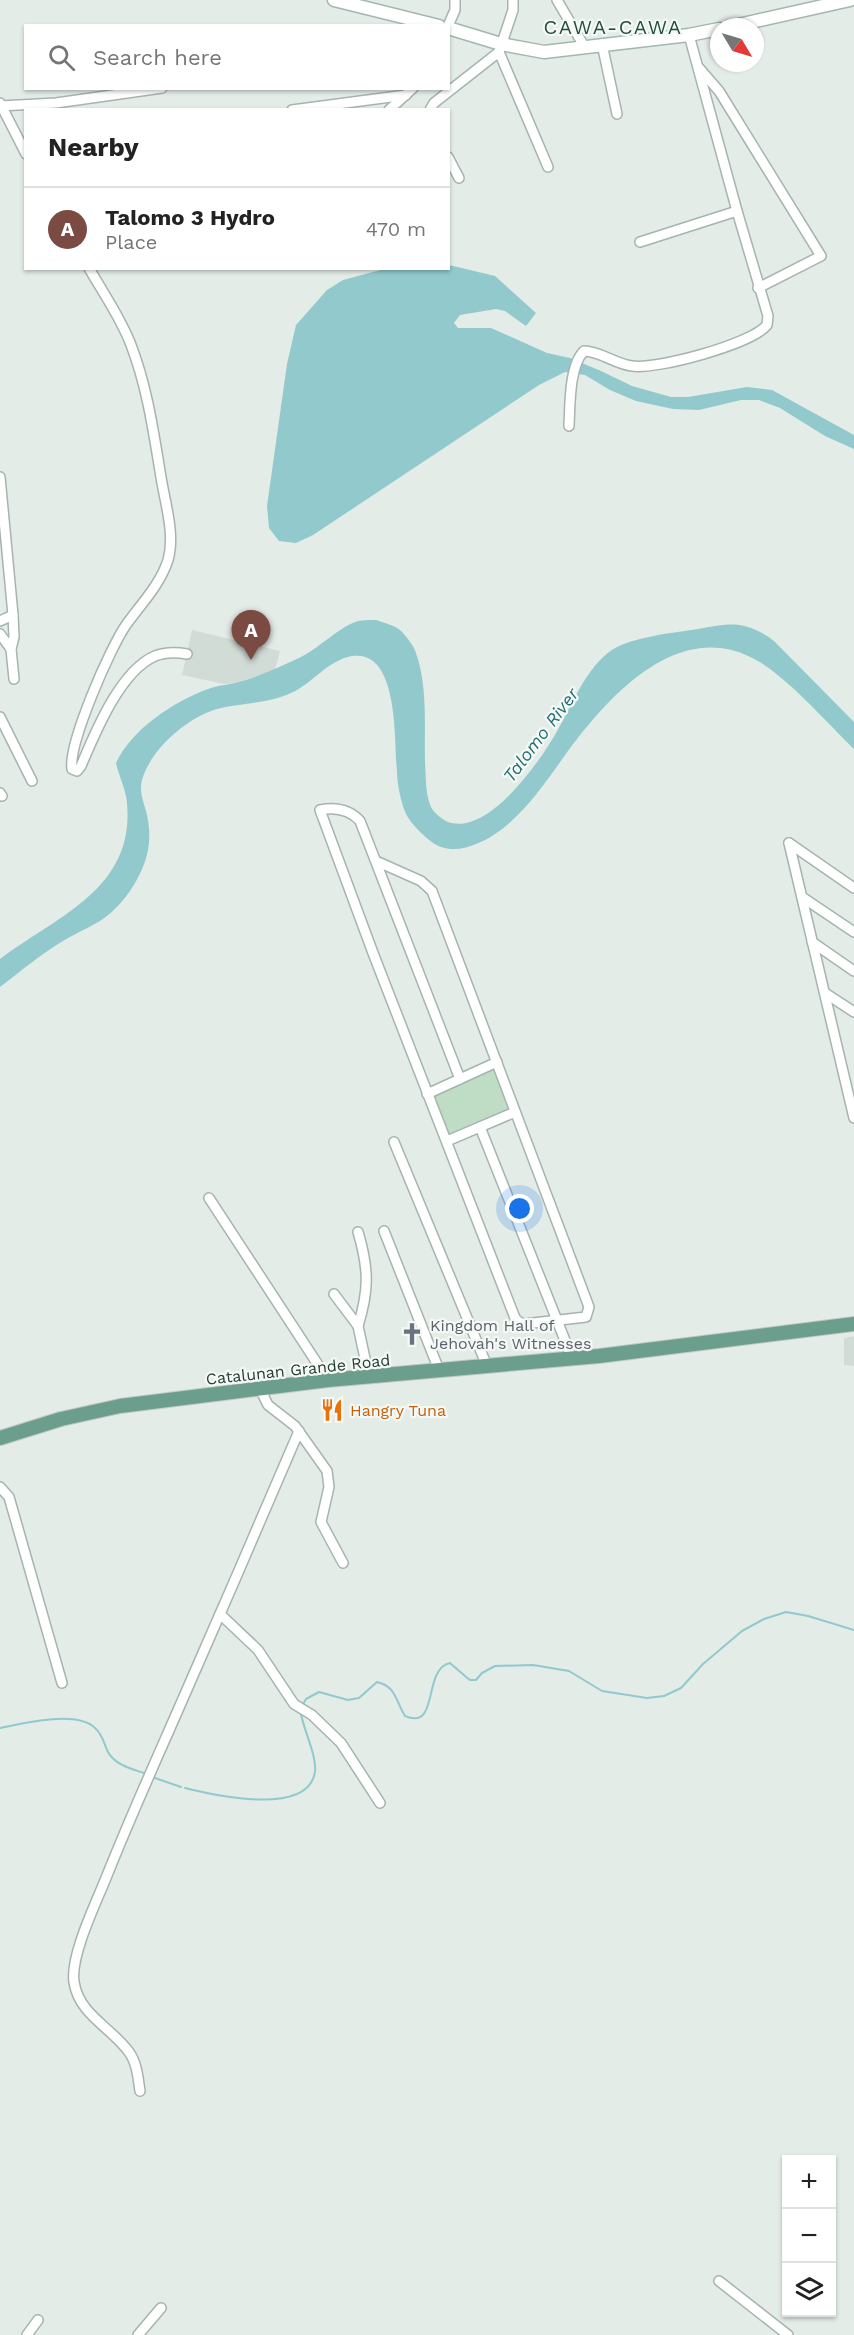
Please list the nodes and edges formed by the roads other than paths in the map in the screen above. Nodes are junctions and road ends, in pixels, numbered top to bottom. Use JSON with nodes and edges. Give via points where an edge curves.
{"nodes":[{"id":1,"x":334,"y":0,"type":"edge"},
{"id":2,"x":455,"y":0,"type":"edge"},
{"id":3,"x":513,"y":0,"type":"edge"},
{"id":4,"x":557,"y":0,"type":"edge"},
{"id":5,"x":850,"y":0,"type":"edge"},
{"id":6,"x":764,"y":19,"type":"edge"},
{"id":7,"x":413,"y":22,"type":"edge"},
{"id":8,"x":449,"y":24,"type":"edge"},
{"id":9,"x":450,"y":28,"type":"edge"},
{"id":10,"x":710,"y":31,"type":"edge"},
{"id":11,"x":689,"y":35,"type":"junction"},
{"id":12,"x":602,"y":44,"type":"junction"},
{"id":13,"x":584,"y":46,"type":"junction"},
{"id":14,"x":500,"y":48,"type":"junction"},
{"id":15,"x":698,"y":66,"type":"junction"},
{"id":16,"x":148,"y":90,"type":"edge"},
{"id":17,"x":450,"y":90,"type":"edge"},
{"id":18,"x":450,"y":90,"type":"edge"},
{"id":19,"x":408,"y":91,"type":"edge"},
{"id":20,"x":0,"y":105,"type":"edge"},
{"id":21,"x":29,"y":107,"type":"edge"},
{"id":22,"x":304,"y":108,"type":"edge"},
{"id":23,"x":391,"y":108,"type":"edge"},
{"id":24,"x":431,"y":108,"type":"edge"},
{"id":25,"x":617,"y":114,"type":"dead end"},
{"id":26,"x":24,"y":150,"type":"edge"},
{"id":27,"x":450,"y":161,"type":"edge"},
{"id":28,"x":548,"y":167,"type":"dead end"},
{"id":29,"x":459,"y":178,"type":"dead end"},
{"id":30,"x":737,"y":211,"type":"junction"},
{"id":31,"x":640,"y":242,"type":"dead end"},
{"id":32,"x":90,"y":270,"type":"edge"},
{"id":33,"x":758,"y":288,"type":"junction"},
{"id":34,"x":569,"y":426,"type":"dead end"},
{"id":35,"x":0,"y":477,"type":"edge"},
{"id":36,"x":1,"y":498,"type":"edge"},
{"id":37,"x":3,"y":537,"type":"edge"},
{"id":38,"x":5,"y":578,"type":"edge"},
{"id":39,"x":13,"y":615,"type":"junction"},
{"id":40,"x":0,"y":621,"type":"edge"},
{"id":41,"x":0,"y":634,"type":"edge"},
{"id":42,"x":11,"y":649,"type":"junction"},
{"id":43,"x":187,"y":654,"type":"dead end"},
{"id":44,"x":15,"y":679,"type":"dead end"},
{"id":45,"x":0,"y":717,"type":"edge"},
{"id":46,"x":32,"y":781,"type":"dead end"},
{"id":47,"x":376,"y":861,"type":"junction"},
{"id":48,"x":854,"y":888,"type":"edge"},
{"id":49,"x":802,"y":897,"type":"junction"},
{"id":50,"x":854,"y":932,"type":"edge"},
{"id":51,"x":813,"y":942,"type":"junction"},
{"id":52,"x":854,"y":971,"type":"edge"},
{"id":53,"x":825,"y":993,"type":"junction"},
{"id":54,"x":854,"y":1012,"type":"edge"},
{"id":55,"x":496,"y":1062,"type":"junction"},
{"id":56,"x":460,"y":1079,"type":"junction"},
{"id":57,"x":427,"y":1094,"type":"junction"},
{"id":58,"x":515,"y":1112,"type":"junction"},
{"id":59,"x":854,"y":1118,"type":"edge"},
{"id":60,"x":480,"y":1127,"type":"junction"},
{"id":61,"x":447,"y":1141,"type":"junction"},
{"id":62,"x":394,"y":1142,"type":"dead end"},
{"id":63,"x":209,"y":1198,"type":"dead end"},
{"id":64,"x":384,"y":1231,"type":"dead end"},
{"id":65,"x":358,"y":1232,"type":"dead end"},
{"id":66,"x":334,"y":1294,"type":"dead end"},
{"id":67,"x":557,"y":1321,"type":"junction"},
{"id":68,"x":854,"y":1324,"type":"edge"},
{"id":69,"x":358,"y":1326,"type":"junction"},
{"id":70,"x":572,"y":1358,"type":"junction"},
{"id":71,"x":487,"y":1366,"type":"junction"},
{"id":72,"x":439,"y":1370,"type":"junction"},
{"id":73,"x":369,"y":1377,"type":"junction"},
{"id":74,"x":328,"y":1380,"type":"junction"},
{"id":75,"x":260,"y":1389,"type":"junction"},
{"id":76,"x":299,"y":1431,"type":"junction"},
{"id":77,"x":0,"y":1438,"type":"edge"},
{"id":78,"x":0,"y":1486,"type":"edge"},
{"id":79,"x":344,"y":1563,"type":"dead end"},
{"id":80,"x":220,"y":1614,"type":"junction"},
{"id":81,"x":62,"y":1683,"type":"dead end"},
{"id":82,"x":380,"y":1803,"type":"dead end"},
{"id":83,"x":140,"y":2091,"type":"dead end"},
{"id":84,"x":719,"y":2281,"type":"dead end"},
{"id":85,"x":161,"y":2308,"type":"dead end"},
{"id":86,"x":38,"y":2320,"type":"dead end"},
{"id":87,"x":27,"y":2335,"type":"edge"},
{"id":88,"x":138,"y":2335,"type":"edge"},
{"id":89,"x":788,"y":2335,"type":"edge"}],
"edges":[{"from":1,"to":7,"type":"street"},
{"from":2,"to":8,"type":"street"},
{"from":3,"to":14,"type":"street"},
{"from":4,"to":13,"type":"street"},
{"from":5,"to":6,"type":"street"},
{"from":9,"to":14,"type":"street"},
{"from":10,"to":11,"type":"street"},
{"from":11,"to":12,"type":"street"},
{"from":11,"to":15,"type":"street"},
{"from":12,"to":13,"type":"street"},
{"from":12,"to":25,"type":"street"},
{"from":13,"to":14,"type":"street","via":[[537,52]]},
{"from":14,"to":17,"type":"street"},
{"from":14,"to":28,"type":"street"},
{"from":15,"to":30,"type":"street"},
{"from":15,"to":33,"type":"street","via":[[719,91],[821,256]]},
{"from":16,"to":21,"type":"street"},
{"from":18,"to":24,"type":"street"},
{"from":19,"to":22,"type":"street"},
{"from":19,"to":23,"type":"street"},
{"from":20,"to":21,"type":"street"},
{"from":20,"to":26,"type":"street"},
{"from":27,"to":29,"type":"street"},
{"from":30,"to":31,"type":"street"},
{"from":30,"to":33,"type":"street"},
{"from":32,"to":43,"type":"street","via":[[130,342],[141,371],[170,545],[163,571],[126,624],[105,664],[83,722],[72,769],[77,771],[81,766],[102,717],[135,672],[165,653]]},
{"from":33,"to":34,"type":"street","via":[[768,320],[764,329],[753,335],[674,363],[629,366],[586,350],[582,352],[574,374]]},
{"from":35,"to":36,"type":"street"},
{"from":36,"to":37,"type":"street"},
{"from":37,"to":38,"type":"street"},
{"from":38,"to":39,"type":"street"},
{"from":39,"to":40,"type":"street"},
{"from":39,"to":42,"type":"street"},
{"from":41,"to":42,"type":"street"},
{"from":42,"to":44,"type":"street"},
{"from":45,"to":46,"type":"street"},
{"from":47,"to":55,"type":"street","via":[[429,886]]},
{"from":47,"to":56,"type":"street"},
{"from":47,"to":57,"type":"street","via":[[355,815],[338,809],[320,810]]},
{"from":48,"to":49,"type":"street","via":[[789,843]]},
{"from":49,"to":50,"type":"street"},
{"from":49,"to":51,"type":"street"},
{"from":51,"to":52,"type":"street"},
{"from":51,"to":53,"type":"street"},
{"from":53,"to":54,"type":"street"},
{"from":53,"to":59,"type":"street"},
{"from":55,"to":56,"type":"street"},
{"from":55,"to":58,"type":"street"},
{"from":56,"to":57,"type":"street"},
{"from":57,"to":61,"type":"street"},
{"from":58,"to":60,"type":"street"},
{"from":58,"to":67,"type":"street","via":[[589,1307],[583,1318]]},
{"from":60,"to":61,"type":"street"},
{"from":60,"to":67,"type":"street"},
{"from":61,"to":67,"type":"street","via":[[515,1318],[524,1324]]},
{"from":62,"to":71,"type":"street"},
{"from":63,"to":74,"type":"street"},
{"from":64,"to":72,"type":"street"},
{"from":65,"to":69,"type":"street","via":[[368,1282]]},
{"from":66,"to":69,"type":"street"},
{"from":67,"to":70,"type":"street"},
{"from":68,"to":70,"type":"main road","name":"Catalunan Grande Road"},
{"from":69,"to":73,"type":"street"},
{"from":70,"to":71,"type":"main road","name":"Catalunan Grande Road"},
{"from":71,"to":72,"type":"main road","name":"Catalunan Grande Road"},
{"from":72,"to":73,"type":"main road","name":"Catalunan Grande Road"},
{"from":73,"to":74,"type":"main road","name":"Catalunan Grande Road"},
{"from":74,"to":75,"type":"main road","name":"Catalunan Grande Road"},
{"from":75,"to":76,"type":"street","via":[[268,1405]]},
{"from":75,"to":77,"type":"main road","name":"Catalunan Grande Road","via":[[86,1412]]},
{"from":76,"to":79,"type":"street","via":[[329,1478],[321,1522]]},
{"from":76,"to":80,"type":"street"},
{"from":78,"to":81,"type":"street","via":[[9,1497]]},
{"from":80,"to":82,"type":"street","via":[[258,1650],[294,1704],[341,1743]]},
{"from":80,"to":83,"type":"street","via":[[123,1836],[74,1967],[73,1980],[81,2003],[128,2051],[137,2070]]},
{"from":84,"to":89,"type":"street"},
{"from":85,"to":88,"type":"street"},
{"from":86,"to":87,"type":"street"}]}
